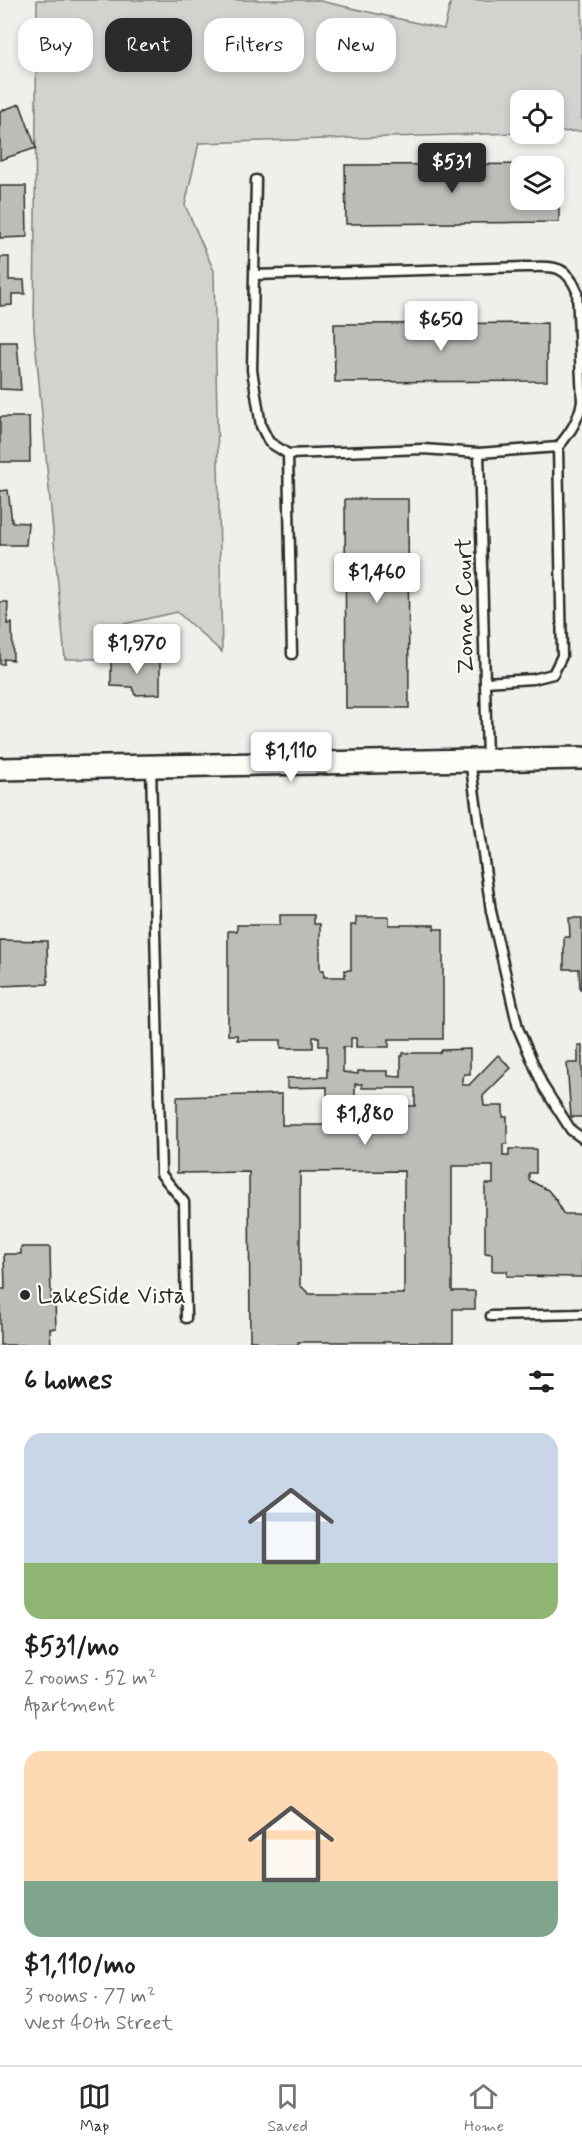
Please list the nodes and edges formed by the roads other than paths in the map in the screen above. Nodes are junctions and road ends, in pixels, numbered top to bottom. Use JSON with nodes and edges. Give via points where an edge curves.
{"nodes":[{"id":1,"x":256,"y":180,"type":"dead end"},
{"id":2,"x":254,"y":274,"type":"junction"},
{"id":3,"x":558,"y":447,"type":"junction"},
{"id":4,"x":479,"y":453,"type":"junction"},
{"id":5,"x":288,"y":454,"type":"junction"},
{"id":6,"x":292,"y":654,"type":"dead end"},
{"id":7,"x":485,"y":682,"type":"junction"},
{"id":8,"x":582,"y":758,"type":"edge"},
{"id":9,"x":478,"y":760,"type":"junction"},
{"id":10,"x":151,"y":766,"type":"junction"},
{"id":11,"x":0,"y":769,"type":"edge"},
{"id":12,"x":582,"y":1138,"type":"edge"},
{"id":13,"x":582,"y":1314,"type":"edge"},
{"id":14,"x":491,"y":1316,"type":"dead end"},
{"id":15,"x":186,"y":1318,"type":"dead end"}],
"edges":[{"from":1,"to":2,"type":"lane"},
{"from":2,"to":3,"type":"lane","via":[[560,269],[570,276],[577,291],[582,402],[578,418]]},
{"from":2,"to":5,"type":"lane","via":[[252,370],[261,426],[268,442]]},
{"from":3,"to":4,"type":"lane"},
{"from":3,"to":7,"type":"lane","via":[[562,656],[553,674],[533,680]]},
{"from":4,"to":5,"type":"lane","via":[[423,449]]},
{"from":4,"to":7,"type":"lane","name":"Zonne Court"},
{"from":5,"to":6,"type":"lane"},
{"from":7,"to":9,"type":"lane","name":"Zonne Court"},
{"from":8,"to":9,"type":"street"},
{"from":9,"to":10,"type":"street"},
{"from":9,"to":12,"type":"lane","name":"Zonne Court","via":[[491,911],[518,1028],[543,1086],[571,1130]]},
{"from":10,"to":11,"type":"street"},
{"from":10,"to":15,"type":"lane","via":[[161,1174],[184,1202]]},
{"from":13,"to":14,"type":"lane"}]}
